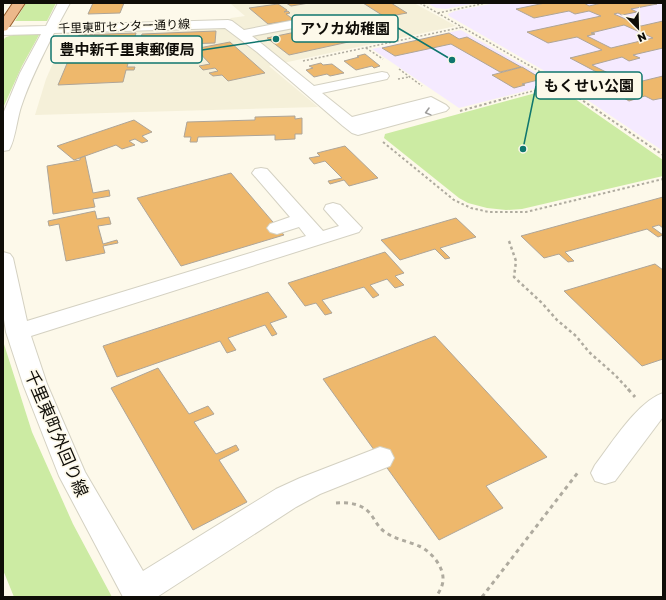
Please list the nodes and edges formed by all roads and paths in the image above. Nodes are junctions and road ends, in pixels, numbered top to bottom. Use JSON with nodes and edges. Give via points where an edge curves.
{"nodes":[{"id":1,"x":19,"y":3,"type":"edge"},
{"id":2,"x":64,"y":3,"type":"edge"},
{"id":3,"x":420,"y":3,"type":"edge"},
{"id":4,"x":486,"y":3,"type":"edge"},
{"id":5,"x":437,"y":13,"type":"junction"},
{"id":6,"x":316,"y":20,"type":"dead end"},
{"id":7,"x":3,"y":27,"type":"edge"},
{"id":8,"x":463,"y":27,"type":"junction"},
{"id":9,"x":51,"y":29,"type":"junction"},
{"id":10,"x":3,"y":31,"type":"edge"},
{"id":11,"x":241,"y":34,"type":"junction"},
{"id":12,"x":366,"y":48,"type":"junction"},
{"id":13,"x":385,"y":61,"type":"dead end"},
{"id":14,"x":281,"y":66,"type":"junction"},
{"id":15,"x":396,"y":67,"type":"dead end"},
{"id":16,"x":410,"y":77,"type":"junction"},
{"id":17,"x":388,"y":78,"type":"joint"},
{"id":18,"x":560,"y":84,"type":"junction"},
{"id":19,"x":425,"y":88,"type":"dead end"},
{"id":20,"x":312,"y":91,"type":"junction"},
{"id":21,"x":456,"y":108,"type":"dead end"},
{"id":22,"x":401,"y":114,"type":"dead end"},
{"id":23,"x":379,"y":139,"type":"dead end"},
{"id":24,"x":3,"y":146,"type":"edge"},
{"id":25,"x":663,"y":155,"type":"edge"},
{"id":26,"x":261,"y":173,"type":"dead end"},
{"id":27,"x":663,"y":179,"type":"edge"},
{"id":28,"x":333,"y":209,"type":"dead end"},
{"id":29,"x":302,"y":220,"type":"junction"},
{"id":30,"x":277,"y":228,"type":"dead end"},
{"id":31,"x":319,"y":238,"type":"junction"},
{"id":32,"x":509,"y":241,"type":"dead end"},
{"id":33,"x":3,"y":258,"type":"edge"},
{"id":34,"x":18,"y":332,"type":"junction"},
{"id":35,"x":643,"y":400,"type":"edge"},
{"id":36,"x":380,"y":458,"type":"dead end"},
{"id":37,"x":594,"y":469,"type":"joint"},
{"id":38,"x":332,"y":503,"type":"dead end"},
{"id":39,"x":138,"y":595,"type":"edge"},
{"id":40,"x":436,"y":597,"type":"edge"},
{"id":41,"x":482,"y":597,"type":"edge"}],
"edges":[{"from":1,"to":7,"type":"main road"},
{"from":2,"to":9,"type":"street"},
{"from":3,"to":5,"type":"path"},
{"from":4,"to":5,"type":"path"},
{"from":5,"to":8,"type":"path"},
{"from":6,"to":11,"type":"street"},
{"from":8,"to":12,"type":"path"},
{"from":8,"to":18,"type":"path"},
{"from":9,"to":10,"type":"street","name":"千里東町センター通り線"},
{"from":9,"to":11,"type":"street","name":"千里東町センター通り線","via":[[223,23]]},
{"from":9,"to":24,"type":"street","via":[[20,90]]},
{"from":11,"to":14,"type":"street","name":"千里東町センター通り線"},
{"from":12,"to":13,"type":"path"},
{"from":12,"to":14,"type":"path"},
{"from":14,"to":20,"type":"street","name":"千里東町センター通り線"},
{"from":15,"to":16,"type":"path"},
{"from":16,"to":17,"type":"path"},
{"from":16,"to":19,"type":"path"},
{"from":17,"to":20,"type":"street"},
{"from":18,"to":21,"type":"path","via":[[459,111]]},
{"from":18,"to":25,"type":"path"},
{"from":20,"to":22,"type":"street","name":"千里東町センター通り線","via":[[358,130]]},
{"from":23,"to":27,"type":"path","via":[[454,200],[470,208],[489,212],[526,212]]},
{"from":26,"to":29,"type":"street"},
{"from":28,"to":31,"type":"street","via":[[352,228]]},
{"from":29,"to":30,"type":"street"},
{"from":29,"to":31,"type":"street"},
{"from":31,"to":34,"type":"street"},
{"from":32,"to":35,"type":"path","via":[[516,260],[514,277],[576,336],[589,352]]},
{"from":33,"to":34,"type":"street","name":"千里東町外回り線"},
{"from":34,"to":39,"type":"street","name":"千里東町外回り線","via":[[35,384],[73,476]]},
{"from":35,"to":37,"type":"street","via":[[651,412]]},
{"from":36,"to":39,"type":"street","via":[[286,498]]},
{"from":37,"to":41,"type":"path"},
{"from":38,"to":40,"type":"path","via":[[349,502],[360,506],[369,511],[381,530],[393,538],[427,550],[442,573],[443,580]]}]}
